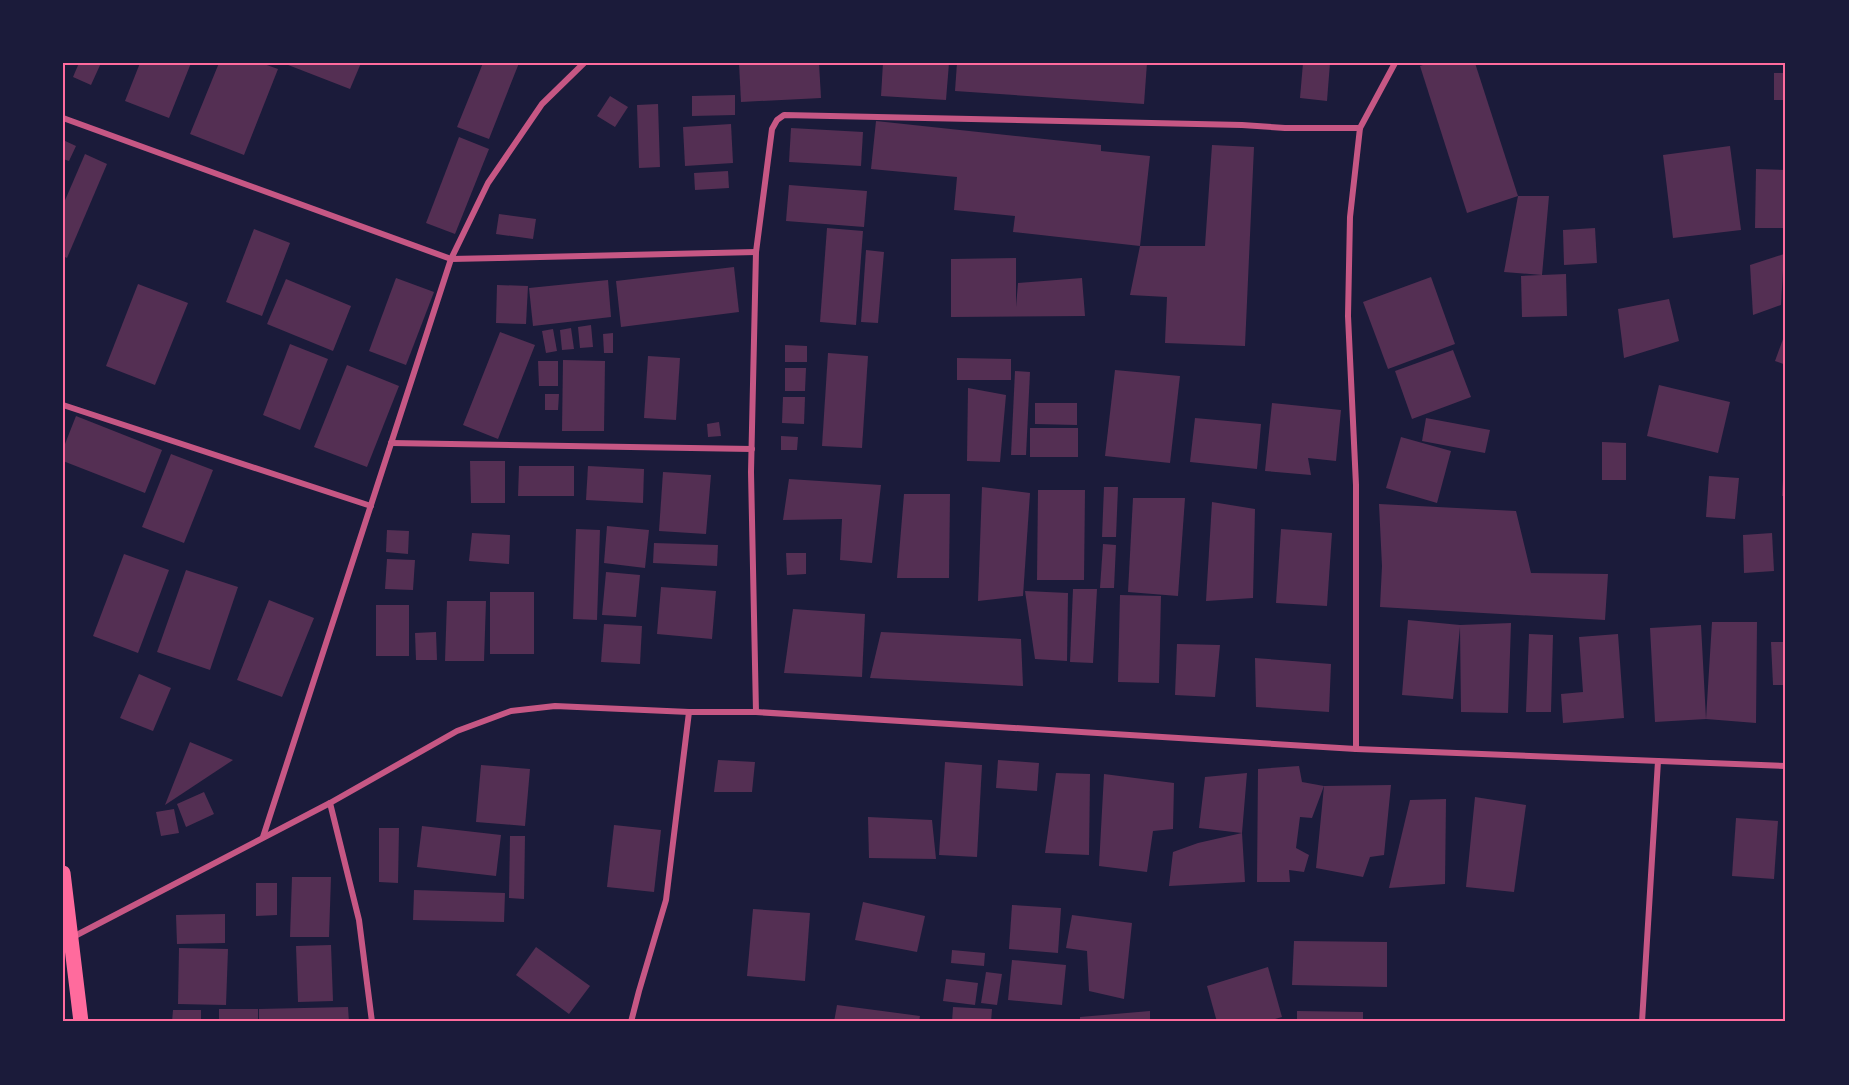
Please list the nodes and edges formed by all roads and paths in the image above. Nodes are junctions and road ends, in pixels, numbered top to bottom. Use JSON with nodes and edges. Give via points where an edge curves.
{"nodes":[{"id":1,"x":584,"y":63,"type":"edge"},
{"id":2,"x":1395,"y":63,"type":"edge"},
{"id":3,"x":63,"y":118,"type":"edge"},
{"id":4,"x":1360,"y":128,"type":"junction"},
{"id":5,"x":756,"y":252,"type":"junction"},
{"id":6,"x":451,"y":259,"type":"junction"},
{"id":7,"x":63,"y":405,"type":"edge"},
{"id":8,"x":391,"y":443,"type":"junction"},
{"id":9,"x":752,"y":449,"type":"junction"},
{"id":10,"x":371,"y":506,"type":"junction"},
{"id":11,"x":689,"y":712,"type":"junction"},
{"id":12,"x":756,"y":712,"type":"junction"},
{"id":13,"x":1356,"y":749,"type":"junction"},
{"id":14,"x":1658,"y":760,"type":"junction"},
{"id":15,"x":1786,"y":765,"type":"edge"},
{"id":16,"x":330,"y":803,"type":"junction"},
{"id":17,"x":263,"y":837,"type":"junction"},
{"id":18,"x":63,"y":873,"type":"edge"},
{"id":19,"x":71,"y":938,"type":"junction"},
{"id":20,"x":81,"y":1022,"type":"edge"},
{"id":21,"x":372,"y":1022,"type":"edge"},
{"id":22,"x":631,"y":1022,"type":"edge"},
{"id":23,"x":1642,"y":1022,"type":"edge"}],
"edges":[{"from":1,"to":6,"type":"street","via":[[542,104],[488,183]]},
{"from":2,"to":4,"type":"street"},
{"from":3,"to":6,"type":"street"},
{"from":4,"to":5,"type":"street","via":[[784,115],[772,129]]},
{"from":4,"to":13,"type":"street","via":[[1350,217],[1348,316],[1356,485]]},
{"from":5,"to":6,"type":"street"},
{"from":5,"to":9,"type":"street"},
{"from":6,"to":8,"type":"street"},
{"from":7,"to":10,"type":"street"},
{"from":8,"to":9,"type":"street"},
{"from":8,"to":10,"type":"street"},
{"from":9,"to":12,"type":"street"},
{"from":10,"to":17,"type":"street"},
{"from":11,"to":12,"type":"street"},
{"from":11,"to":16,"type":"street","via":[[555,706],[511,711],[457,731]]},
{"from":11,"to":22,"type":"street","via":[[666,900]]},
{"from":12,"to":13,"type":"street"},
{"from":13,"to":14,"type":"street"},
{"from":14,"to":15,"type":"street"},
{"from":14,"to":23,"type":"street"},
{"from":16,"to":17,"type":"street"},
{"from":16,"to":21,"type":"street","via":[[359,920]]},
{"from":17,"to":19,"type":"street"},
{"from":18,"to":19,"type":"main road"},
{"from":19,"to":20,"type":"main road"}]}
